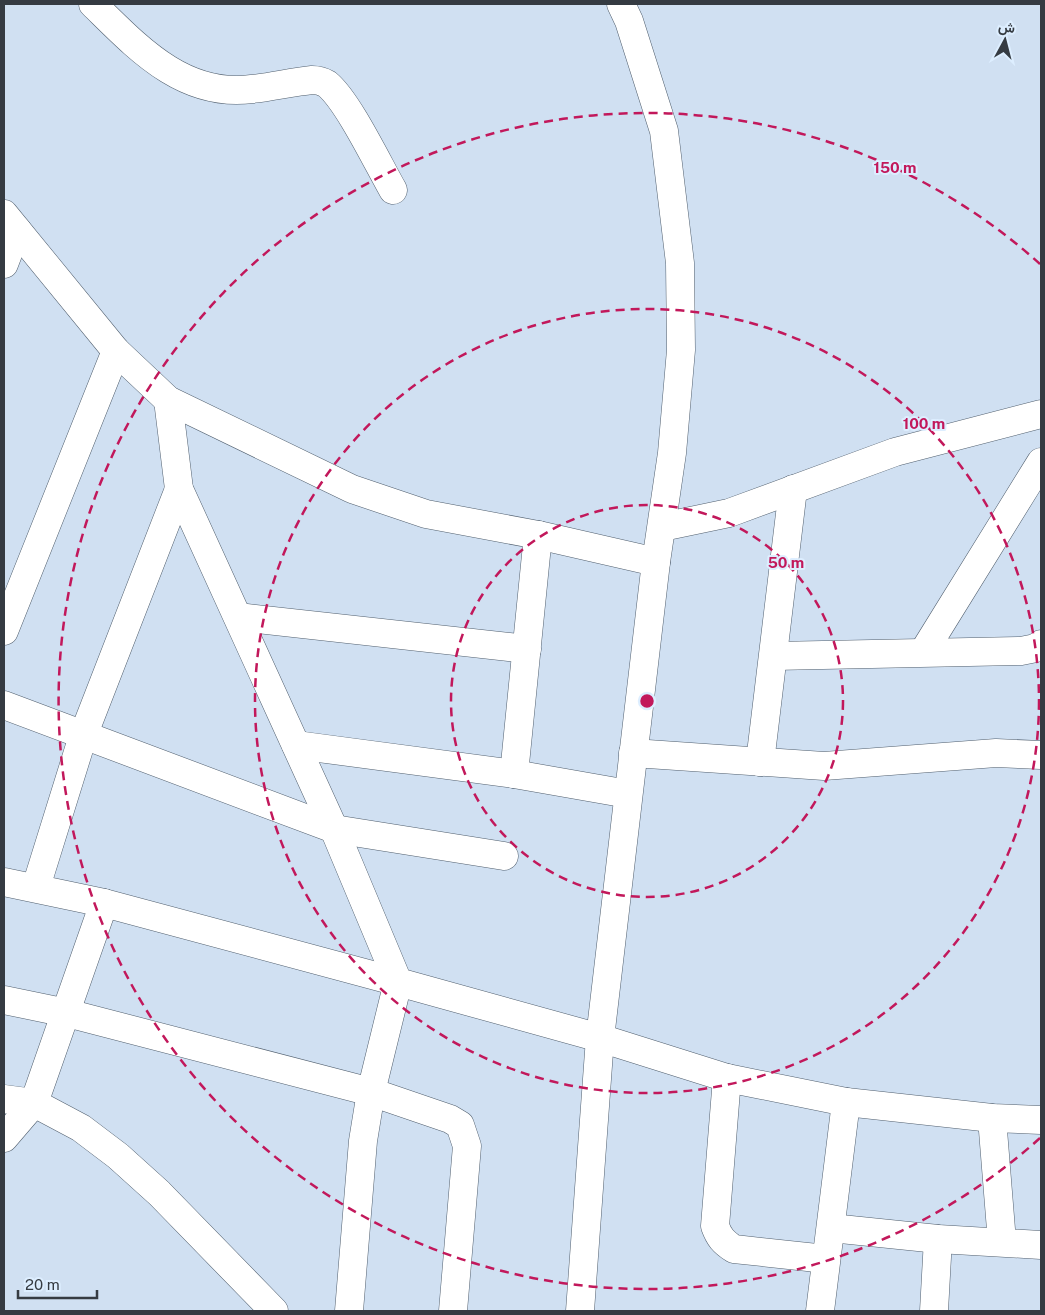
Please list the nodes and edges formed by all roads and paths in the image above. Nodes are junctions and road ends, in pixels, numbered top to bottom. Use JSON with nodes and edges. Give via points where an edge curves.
{"nodes":[{"id":1,"x":92,"y":4,"type":"edge"},
{"id":2,"x":621,"y":4,"type":"edge"},
{"id":3,"x":393,"y":190,"type":"dead end"},
{"id":4,"x":10,"y":222,"type":"edge"},
{"id":5,"x":4,"y":264,"type":"edge"},
{"id":6,"x":116,"y":351,"type":"junction"},
{"id":7,"x":168,"y":400,"type":"junction"},
{"id":8,"x":1041,"y":414,"type":"edge"},
{"id":9,"x":1041,"y":462,"type":"edge"},
{"id":10,"x":179,"y":489,"type":"junction"},
{"id":11,"x":793,"y":489,"type":"junction"},
{"id":12,"x":662,"y":527,"type":"junction"},
{"id":13,"x":538,"y":535,"type":"junction"},
{"id":14,"x":656,"y":562,"type":"junction"},
{"id":15,"x":238,"y":617,"type":"junction"},
{"id":16,"x":4,"y":631,"type":"edge"},
{"id":17,"x":527,"y":649,"type":"junction"},
{"id":18,"x":924,"y":651,"type":"junction"},
{"id":19,"x":1039,"y":652,"type":"edge"},
{"id":20,"x":774,"y":656,"type":"junction"},
{"id":21,"x":4,"y":705,"type":"edge"},
{"id":22,"x":83,"y":736,"type":"junction"},
{"id":23,"x":296,"y":744,"type":"junction"},
{"id":24,"x":633,"y":753,"type":"junction"},
{"id":25,"x":1041,"y":755,"type":"edge"},
{"id":26,"x":760,"y":762,"type":"junction"},
{"id":27,"x":514,"y":774,"type":"junction"},
{"id":28,"x":628,"y":794,"type":"junction"},
{"id":29,"x":334,"y":828,"type":"junction"},
{"id":30,"x":504,"y":856,"type":"dead end"},
{"id":31,"x":4,"y":882,"type":"edge"},
{"id":32,"x":36,"y":887,"type":"junction"},
{"id":33,"x":104,"y":903,"type":"junction"},
{"id":34,"x":398,"y":982,"type":"junction"},
{"id":35,"x":4,"y":1000,"type":"edge"},
{"id":36,"x":67,"y":1013,"type":"junction"},
{"id":37,"x":600,"y":1038,"type":"junction"},
{"id":38,"x":726,"y":1078,"type":"junction"},
{"id":39,"x":371,"y":1092,"type":"junction"},
{"id":40,"x":4,"y":1098,"type":"edge"},
{"id":41,"x":846,"y":1102,"type":"junction"},
{"id":42,"x":34,"y":1103,"type":"junction"},
{"id":43,"x":992,"y":1118,"type":"junction"},
{"id":44,"x":1041,"y":1120,"type":"edge"},
{"id":45,"x":4,"y":1138,"type":"edge"},
{"id":46,"x":831,"y":1228,"type":"junction"},
{"id":47,"x":938,"y":1238,"type":"junction"},
{"id":48,"x":1002,"y":1242,"type":"junction"},
{"id":49,"x":1041,"y":1245,"type":"edge"},
{"id":50,"x":826,"y":1259,"type":"junction"},
{"id":51,"x":274,"y":1311,"type":"edge"},
{"id":52,"x":349,"y":1311,"type":"edge"},
{"id":53,"x":453,"y":1311,"type":"edge"},
{"id":54,"x":580,"y":1311,"type":"edge"},
{"id":55,"x":820,"y":1311,"type":"edge"},
{"id":56,"x":934,"y":1311,"type":"edge"}],
"edges":[{"from":1,"to":3,"type":"street","via":[[135,46],[172,74],[193,81],[216,88],[250,90],[320,80],[349,114]]},
{"from":2,"to":12,"type":"street","via":[[664,131],[680,263],[681,350]]},
{"from":4,"to":5,"type":"street"},
{"from":4,"to":6,"type":"street"},
{"from":6,"to":7,"type":"street"},
{"from":6,"to":16,"type":"street"},
{"from":7,"to":10,"type":"street"},
{"from":7,"to":13,"type":"street","via":[[352,489],[426,514]]},
{"from":8,"to":11,"type":"street","via":[[895,452]]},
{"from":9,"to":18,"type":"street"},
{"from":10,"to":15,"type":"street"},
{"from":10,"to":22,"type":"street"},
{"from":11,"to":12,"type":"street","via":[[729,513]]},
{"from":11,"to":20,"type":"street"},
{"from":12,"to":14,"type":"street"},
{"from":13,"to":14,"type":"street"},
{"from":13,"to":17,"type":"street"},
{"from":14,"to":24,"type":"street"},
{"from":15,"to":17,"type":"street"},
{"from":15,"to":23,"type":"street"},
{"from":17,"to":27,"type":"street"},
{"from":18,"to":19,"type":"street"},
{"from":18,"to":20,"type":"street"},
{"from":20,"to":26,"type":"street"},
{"from":21,"to":22,"type":"street"},
{"from":22,"to":29,"type":"street"},
{"from":22,"to":32,"type":"street"},
{"from":23,"to":27,"type":"street"},
{"from":23,"to":29,"type":"street"},
{"from":24,"to":26,"type":"street"},
{"from":24,"to":28,"type":"street"},
{"from":25,"to":26,"type":"street","via":[[996,754],[824,766]]},
{"from":27,"to":28,"type":"street"},
{"from":28,"to":37,"type":"street"},
{"from":29,"to":30,"type":"street"},
{"from":29,"to":34,"type":"street"},
{"from":31,"to":32,"type":"street"},
{"from":32,"to":33,"type":"street"},
{"from":33,"to":34,"type":"street"},
{"from":33,"to":36,"type":"street"},
{"from":34,"to":37,"type":"street"},
{"from":34,"to":39,"type":"street"},
{"from":35,"to":36,"type":"street"},
{"from":36,"to":39,"type":"street"},
{"from":36,"to":42,"type":"street"},
{"from":37,"to":38,"type":"street"},
{"from":37,"to":54,"type":"street"},
{"from":38,"to":41,"type":"street"},
{"from":38,"to":50,"type":"street","via":[[715,1226],[722,1242],[734,1249]]},
{"from":39,"to":52,"type":"street","via":[[363,1141]]},
{"from":39,"to":53,"type":"street","via":[[450,1119],[464,1133],[467,1146]]},
{"from":40,"to":42,"type":"street"},
{"from":41,"to":43,"type":"street"},
{"from":41,"to":46,"type":"street"},
{"from":42,"to":45,"type":"street"},
{"from":42,"to":51,"type":"street","via":[[80,1128],[118,1156],[159,1193]]},
{"from":43,"to":44,"type":"street"},
{"from":43,"to":48,"type":"street"},
{"from":46,"to":47,"type":"street"},
{"from":46,"to":50,"type":"street"},
{"from":47,"to":48,"type":"street"},
{"from":47,"to":56,"type":"street"},
{"from":48,"to":49,"type":"street"},
{"from":50,"to":55,"type":"street"}]}
